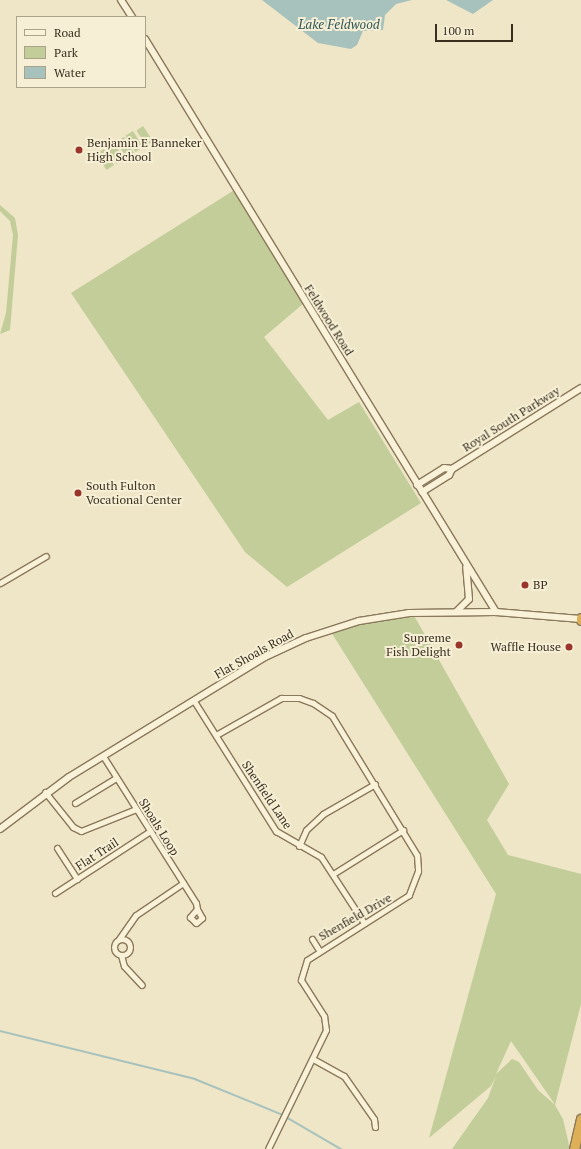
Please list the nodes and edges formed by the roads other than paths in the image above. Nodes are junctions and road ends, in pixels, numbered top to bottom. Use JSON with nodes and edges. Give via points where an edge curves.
{"nodes":[{"id":1,"x":121,"y":0,"type":"edge"},
{"id":2,"x":131,"y":16,"type":"edge"},
{"id":3,"x":146,"y":42,"type":"edge"},
{"id":4,"x":581,"y":388,"type":"edge"},
{"id":5,"x":452,"y":469,"type":"junction"},
{"id":6,"x":417,"y":485,"type":"junction"},
{"id":7,"x":422,"y":492,"type":"junction"},
{"id":8,"x":46,"y":556,"type":"dead end"},
{"id":9,"x":465,"y":562,"type":"junction"},
{"id":10,"x":0,"y":583,"type":"edge"},
{"id":11,"x":455,"y":612,"type":"junction"},
{"id":12,"x":496,"y":612,"type":"junction"},
{"id":13,"x":581,"y":619,"type":"edge"},
{"id":14,"x":194,"y":701,"type":"junction"},
{"id":15,"x":216,"y":735,"type":"junction"},
{"id":16,"x":103,"y":756,"type":"junction"},
{"id":17,"x":116,"y":778,"type":"junction"},
{"id":18,"x":375,"y":784,"type":"junction"},
{"id":19,"x":45,"y":792,"type":"junction"},
{"id":20,"x":75,"y":803,"type":"dead end"},
{"id":21,"x":136,"y":809,"type":"junction"},
{"id":22,"x":0,"y":829,"type":"edge"},
{"id":23,"x":403,"y":830,"type":"junction"},
{"id":24,"x":150,"y":831,"type":"junction"},
{"id":25,"x":299,"y":846,"type":"junction"},
{"id":26,"x":57,"y":848,"type":"dead end"},
{"id":27,"x":333,"y":874,"type":"junction"},
{"id":28,"x":77,"y":879,"type":"junction"},
{"id":29,"x":183,"y":883,"type":"junction"},
{"id":30,"x":55,"y":893,"type":"dead end"},
{"id":31,"x":197,"y":909,"type":"dead end"},
{"id":32,"x":364,"y":923,"type":"junction"},
{"id":33,"x":119,"y":939,"type":"junction"},
{"id":34,"x":312,"y":939,"type":"dead end"},
{"id":35,"x":320,"y":950,"type":"junction"},
{"id":36,"x":121,"y":955,"type":"junction"},
{"id":37,"x":142,"y":984,"type":"dead end"},
{"id":38,"x":313,"y":1059,"type":"junction"},
{"id":39,"x":581,"y":1111,"type":"edge"},
{"id":40,"x":581,"y":1119,"type":"edge"},
{"id":41,"x":375,"y":1128,"type":"dead end"},
{"id":42,"x":576,"y":1138,"type":"junction"},
{"id":43,"x":268,"y":1149,"type":"edge"},
{"id":44,"x":574,"y":1149,"type":"edge"}],
"edges":[{"from":1,"to":2,"type":"street"},
{"from":3,"to":6,"type":"street","name":"Feldwood Road"},
{"from":4,"to":5,"type":"street","name":"Royal South Parkway"},
{"from":5,"to":6,"type":"street","name":"Royal South Parkway","via":[[444,468]]},
{"from":5,"to":7,"type":"street","name":"Royal South Parkway","via":[[449,476]]},
{"from":6,"to":7,"type":"street","name":"Feldwood Road"},
{"from":7,"to":9,"type":"street","name":"Feldwood Road"},
{"from":8,"to":10,"type":"street"},
{"from":9,"to":11,"type":"street","via":[[470,586],[469,599]]},
{"from":9,"to":12,"type":"street","name":"Feldwood Road"},
{"from":11,"to":12,"type":"street","name":"Flat Shoals Road"},
{"from":11,"to":14,"type":"street","name":"Flat Shoals Road","via":[[384,616],[336,627],[265,657]]},
{"from":12,"to":13,"type":"street","name":"Flat Shoals Road"},
{"from":14,"to":15,"type":"street","name":"Shenfield Lane"},
{"from":14,"to":16,"type":"street","name":"Flat Shoals Road"},
{"from":15,"to":18,"type":"street","name":"Shenfield Drive","via":[[281,698],[299,698],[332,716]]},
{"from":15,"to":25,"type":"street","name":"Shenfield Lane","via":[[276,831]]},
{"from":16,"to":17,"type":"street","name":"Shoals Loop"},
{"from":16,"to":19,"type":"street","name":"Flat Shoals Road"},
{"from":17,"to":20,"type":"street"},
{"from":17,"to":21,"type":"street","name":"Shoals Loop"},
{"from":18,"to":23,"type":"street","name":"Shenfield Drive"},
{"from":18,"to":25,"type":"street","via":[[323,814],[306,830]]},
{"from":19,"to":21,"type":"street","via":[[73,827],[81,831]]},
{"from":19,"to":22,"type":"street","name":"Flat Shoals Road"},
{"from":21,"to":24,"type":"street","name":"Shoals Loop"},
{"from":23,"to":27,"type":"street"},
{"from":23,"to":32,"type":"street","name":"Shenfield Drive","via":[[417,855],[418,871],[414,886],[399,903]]},
{"from":24,"to":28,"type":"street","name":"Flat Trail"},
{"from":24,"to":29,"type":"street","name":"Shoals Loop"},
{"from":25,"to":27,"type":"street","name":"Shenfield Lane","via":[[321,857]]},
{"from":26,"to":28,"type":"street"},
{"from":27,"to":32,"type":"street","name":"Shenfield Lane"},
{"from":28,"to":30,"type":"street","name":"Flat Trail"},
{"from":29,"to":31,"type":"street","name":"Shoals Loop"},
{"from":29,"to":33,"type":"street","via":[[136,915]]},
{"from":32,"to":35,"type":"street","name":"Shenfield Drive"},
{"from":33,"to":36,"type":"street","via":[[114,948]]},
{"from":33,"to":36,"type":"street","via":[[130,944],[128,952]]},
{"from":34,"to":35,"type":"street"},
{"from":35,"to":38,"type":"street","name":"Shenfield Drive","via":[[307,960],[301,980],[324,1016],[326,1030]]},
{"from":36,"to":37,"type":"street","via":[[124,966]]},
{"from":38,"to":41,"type":"street","via":[[344,1076],[374,1119]]},
{"from":38,"to":43,"type":"street","name":"Shenfield Drive"},
{"from":39,"to":42,"type":"highway"},
{"from":40,"to":42,"type":"highway"},
{"from":42,"to":44,"type":"highway"}]}
